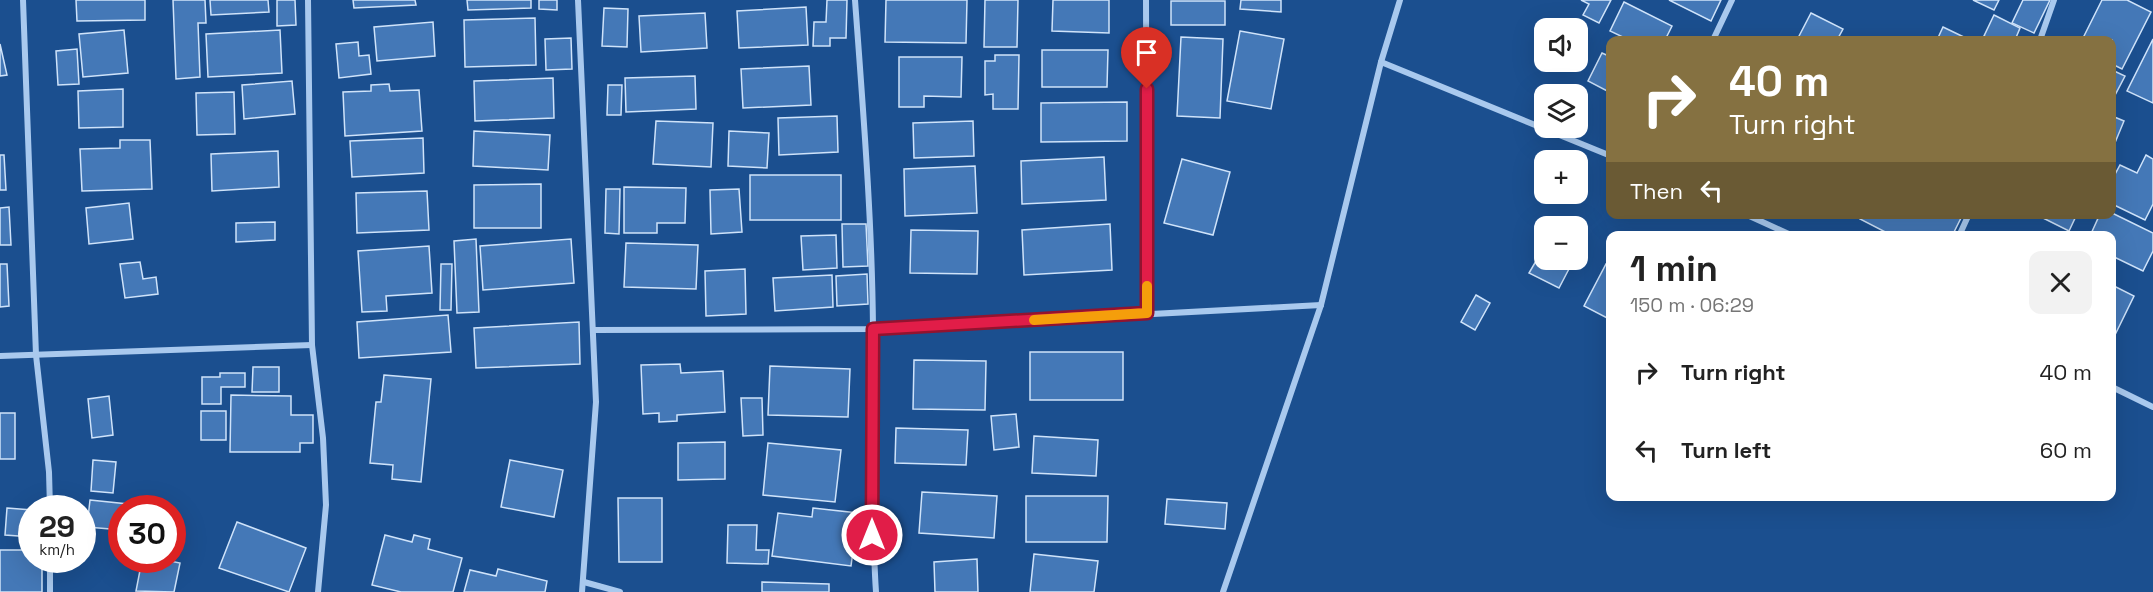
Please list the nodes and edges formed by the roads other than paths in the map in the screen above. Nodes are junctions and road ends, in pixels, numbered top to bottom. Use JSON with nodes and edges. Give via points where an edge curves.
{"nodes":[{"id":1,"x":23,"y":0,"type":"edge"},
{"id":2,"x":308,"y":0,"type":"edge"},
{"id":3,"x":578,"y":0,"type":"edge"},
{"id":4,"x":855,"y":0,"type":"edge"},
{"id":5,"x":1146,"y":0,"type":"edge"},
{"id":6,"x":1400,"y":0,"type":"edge"},
{"id":7,"x":1732,"y":0,"type":"edge"},
{"id":8,"x":2054,"y":0,"type":"edge"},
{"id":9,"x":1715,"y":36,"type":"edge"},
{"id":10,"x":2041,"y":36,"type":"edge"},
{"id":11,"x":1381,"y":62,"type":"junction"},
{"id":12,"x":1606,"y":154,"type":"edge"},
{"id":13,"x":1756,"y":219,"type":"edge"},
{"id":14,"x":1782,"y":231,"type":"edge"},
{"id":15,"x":1321,"y":305,"type":"junction"},
{"id":16,"x":1147,"y":313,"type":"junction"},
{"id":17,"x":873,"y":329,"type":"junction"},
{"id":18,"x":594,"y":330,"type":"junction"},
{"id":19,"x":312,"y":345,"type":"junction"},
{"id":20,"x":36,"y":355,"type":"junction"},
{"id":21,"x":0,"y":356,"type":"edge"},
{"id":22,"x":2116,"y":389,"type":"edge"},
{"id":23,"x":2153,"y":407,"type":"edge"},
{"id":24,"x":50,"y":495,"type":"edge"},
{"id":25,"x":50,"y":573,"type":"edge"},
{"id":26,"x":584,"y":582,"type":"junction"},
{"id":27,"x":50,"y":592,"type":"edge"},
{"id":28,"x":318,"y":592,"type":"edge"},
{"id":29,"x":582,"y":592,"type":"edge"},
{"id":30,"x":620,"y":592,"type":"edge"},
{"id":31,"x":876,"y":592,"type":"edge"},
{"id":32,"x":1222,"y":592,"type":"edge"}],
"edges":[{"from":1,"to":20,"type":"street"},
{"from":2,"to":19,"type":"street"},
{"from":3,"to":18,"type":"street"},
{"from":4,"to":17,"type":"street","via":[[870,212]]},
{"from":5,"to":16,"type":"street"},
{"from":6,"to":11,"type":"street"},
{"from":7,"to":9,"type":"street"},
{"from":8,"to":10,"type":"street"},
{"from":11,"to":12,"type":"street"},
{"from":11,"to":15,"type":"street"},
{"from":13,"to":14,"type":"street"},
{"from":15,"to":16,"type":"street"},
{"from":15,"to":32,"type":"street"},
{"from":16,"to":17,"type":"street"},
{"from":17,"to":18,"type":"street"},
{"from":17,"to":31,"type":"street","via":[[872,535]]},
{"from":18,"to":26,"type":"street","via":[[596,402]]},
{"from":19,"to":20,"type":"street"},
{"from":19,"to":28,"type":"street","via":[[326,505]]},
{"from":20,"to":21,"type":"street"},
{"from":20,"to":24,"type":"street"},
{"from":22,"to":23,"type":"street"},
{"from":25,"to":27,"type":"street"},
{"from":26,"to":29,"type":"street"},
{"from":26,"to":30,"type":"street"}]}
